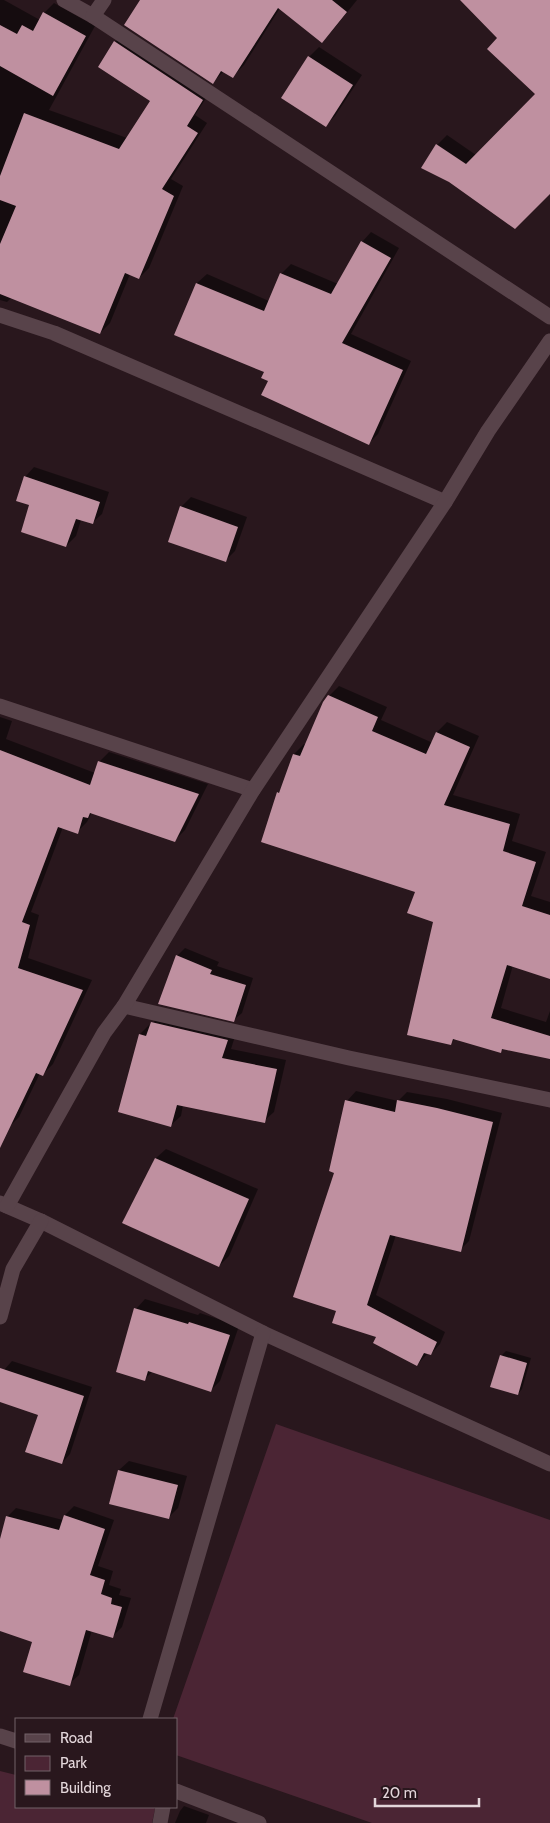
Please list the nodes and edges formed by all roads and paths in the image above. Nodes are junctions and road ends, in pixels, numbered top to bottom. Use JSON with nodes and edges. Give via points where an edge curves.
{"nodes":[{"id":1,"x":64,"y":0,"type":"edge"},
{"id":2,"x":104,"y":0,"type":"edge"},
{"id":3,"x":93,"y":16,"type":"junction"},
{"id":4,"x":0,"y":315,"type":"edge"},
{"id":5,"x":550,"y":317,"type":"edge"},
{"id":6,"x":550,"y":341,"type":"edge"},
{"id":7,"x":444,"y":502,"type":"junction"},
{"id":8,"x":0,"y":706,"type":"edge"},
{"id":9,"x":253,"y":790,"type":"junction"},
{"id":10,"x":124,"y":1006,"type":"junction"},
{"id":11,"x":550,"y":1100,"type":"edge"},
{"id":12,"x":4,"y":1204,"type":"edge"},
{"id":13,"x":41,"y":1220,"type":"junction"},
{"id":14,"x":0,"y":1317,"type":"edge"},
{"id":15,"x":263,"y":1333,"type":"junction"},
{"id":16,"x":550,"y":1464,"type":"edge"},
{"id":17,"x":150,"y":1718,"type":"edge"},
{"id":18,"x":0,"y":1736,"type":"edge"},
{"id":19,"x":15,"y":1740,"type":"edge"},
{"id":20,"x":178,"y":1792,"type":"edge"},
{"id":21,"x":164,"y":1808,"type":"edge"},
{"id":22,"x":160,"y":1823,"type":"edge"},
{"id":23,"x":259,"y":1823,"type":"edge"}],
"edges":[{"from":1,"to":3,"type":"street"},
{"from":2,"to":3,"type":"street"},
{"from":3,"to":5,"type":"street"},
{"from":4,"to":7,"type":"street","via":[[54,333]]},
{"from":6,"to":7,"type":"street"},
{"from":7,"to":9,"type":"street"},
{"from":8,"to":9,"type":"street"},
{"from":9,"to":10,"type":"street"},
{"from":10,"to":11,"type":"street","via":[[348,1058]]},
{"from":10,"to":12,"type":"street","via":[[104,1033]]},
{"from":12,"to":13,"type":"street"},
{"from":13,"to":14,"type":"street","via":[[13,1269]]},
{"from":13,"to":15,"type":"street"},
{"from":15,"to":16,"type":"street"},
{"from":15,"to":17,"type":"street"},
{"from":18,"to":19,"type":"street"},
{"from":20,"to":23,"type":"street"},
{"from":21,"to":22,"type":"street"}]}
